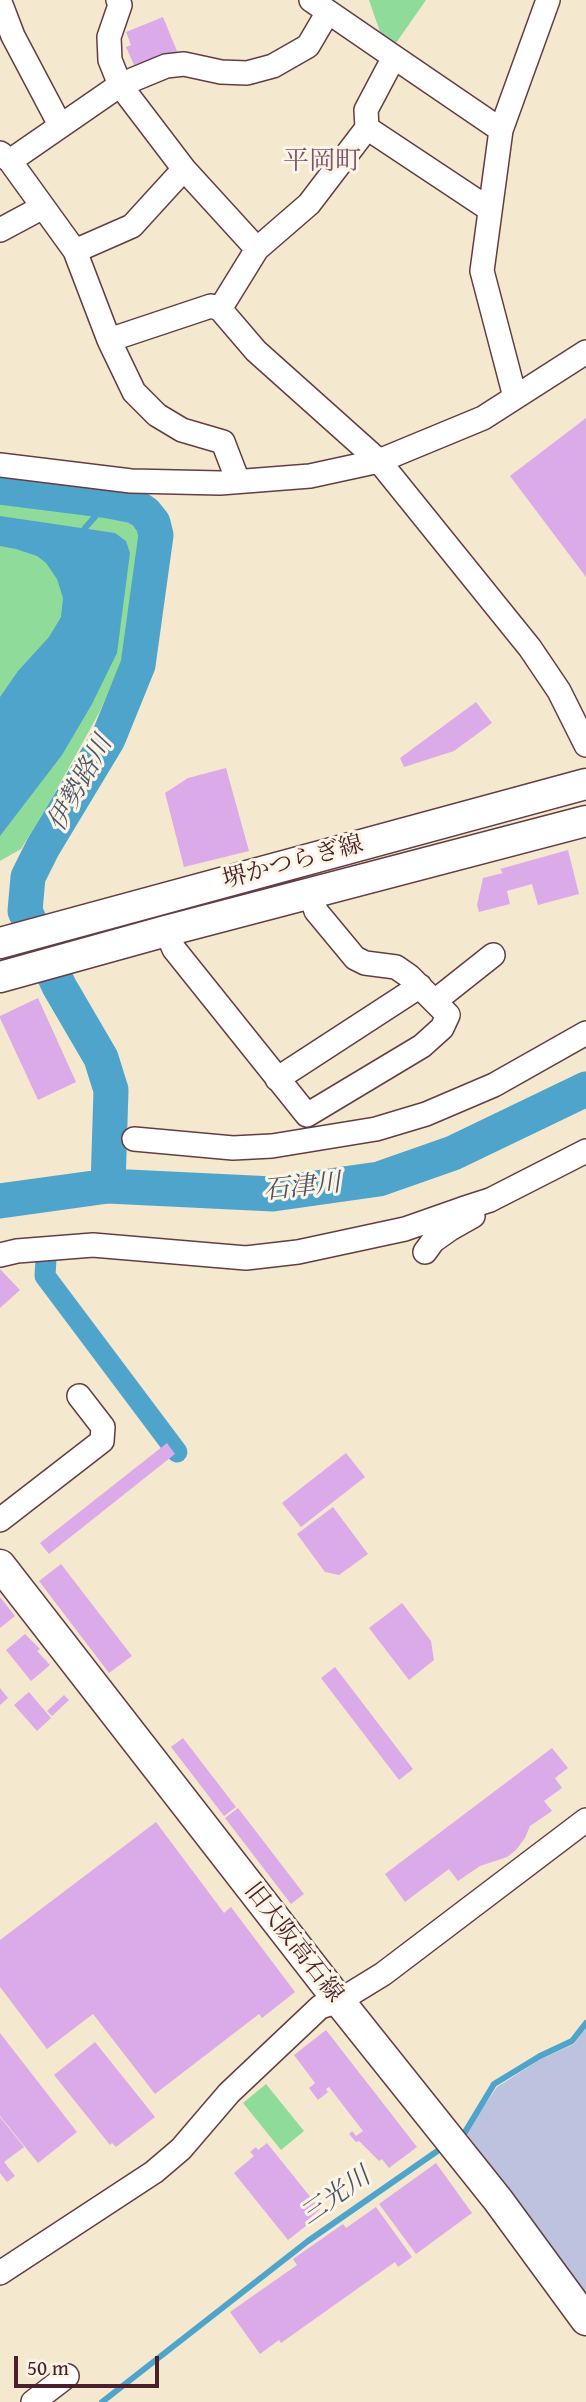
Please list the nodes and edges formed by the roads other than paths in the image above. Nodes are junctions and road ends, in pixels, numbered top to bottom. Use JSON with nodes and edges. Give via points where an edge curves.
{"nodes":[{"id":1,"x":118,"y":0,"type":"edge"},
{"id":2,"x":548,"y":0,"type":"edge"},
{"id":3,"x":0,"y":3,"type":"edge"},
{"id":4,"x":320,"y":6,"type":"edge"},
{"id":5,"x":394,"y":57,"type":"junction"},
{"id":6,"x":120,"y":85,"type":"junction"},
{"id":7,"x":60,"y":125,"type":"junction"},
{"id":8,"x":367,"y":128,"type":"junction"},
{"id":9,"x":501,"y":130,"type":"junction"},
{"id":10,"x":5,"y":157,"type":"edge"},
{"id":11,"x":184,"y":169,"type":"junction"},
{"id":12,"x":43,"y":208,"type":"junction"},
{"id":13,"x":489,"y":209,"type":"junction"},
{"id":14,"x":0,"y":230,"type":"edge"},
{"id":15,"x":257,"y":249,"type":"junction"},
{"id":16,"x":75,"y":251,"type":"junction"},
{"id":17,"x":220,"y":309,"type":"junction"},
{"id":18,"x":109,"y":340,"type":"junction"},
{"id":19,"x":586,"y":352,"type":"edge"},
{"id":20,"x":515,"y":397,"type":"junction"},
{"id":21,"x":379,"y":461,"type":"junction"},
{"id":22,"x":0,"y":465,"type":"edge"},
{"id":23,"x":237,"y":481,"type":"junction"},
{"id":24,"x":586,"y":745,"type":"edge"},
{"id":25,"x":586,"y":784,"type":"edge"},
{"id":26,"x":586,"y":821,"type":"edge"},
{"id":27,"x":310,"y":893,"type":"junction"},
{"id":28,"x":166,"y":931,"type":"junction"},
{"id":29,"x":11,"y":940,"type":"edge"},
{"id":30,"x":493,"y":955,"type":"dead end"},
{"id":31,"x":0,"y":977,"type":"edge"},
{"id":32,"x":427,"y":994,"type":"junction"},
{"id":33,"x":586,"y":1033,"type":"edge"},
{"id":34,"x":277,"y":1079,"type":"junction"},
{"id":35,"x":134,"y":1139,"type":"dead end"},
{"id":36,"x":586,"y":1152,"type":"edge"},
{"id":37,"x":489,"y":1200,"type":"junction"},
{"id":38,"x":425,"y":1252,"type":"dead end"},
{"id":39,"x":0,"y":1255,"type":"edge"},
{"id":40,"x":79,"y":1396,"type":"dead end"},
{"id":41,"x":0,"y":1520,"type":"edge"},
{"id":42,"x":0,"y":1565,"type":"edge"},
{"id":43,"x":586,"y":1820,"type":"edge"},
{"id":44,"x":339,"y":2001,"type":"junction"},
{"id":45,"x":0,"y":2273,"type":"edge"},
{"id":46,"x":586,"y":2320,"type":"edge"},
{"id":47,"x":67,"y":2376,"type":"dead end"},
{"id":48,"x":33,"y":2402,"type":"edge"}],
"edges":[{"from":1,"to":6,"type":"street","via":[[109,37],[110,60]]},
{"from":2,"to":9,"type":"street"},
{"from":3,"to":7,"type":"street"},
{"from":4,"to":5,"type":"street"},
{"from":4,"to":6,"type":"street","via":[[308,46],[273,66],[247,73],[184,64],[166,66]]},
{"from":5,"to":8,"type":"street","via":[[366,110]]},
{"from":5,"to":9,"type":"street"},
{"from":6,"to":7,"type":"street"},
{"from":6,"to":11,"type":"street"},
{"from":7,"to":10,"type":"street"},
{"from":8,"to":13,"type":"street"},
{"from":8,"to":15,"type":"street","via":[[309,204]]},
{"from":9,"to":13,"type":"street"},
{"from":10,"to":12,"type":"street"},
{"from":11,"to":15,"type":"street"},
{"from":11,"to":16,"type":"street","via":[[132,226]]},
{"from":12,"to":14,"type":"street"},
{"from":12,"to":16,"type":"street"},
{"from":13,"to":20,"type":"street","via":[[482,271]]},
{"from":15,"to":17,"type":"street"},
{"from":16,"to":18,"type":"street"},
{"from":17,"to":18,"type":"street","via":[[211,306]]},
{"from":17,"to":21,"type":"street","via":[[256,351]]},
{"from":18,"to":23,"type":"street","via":[[134,392],[157,415],[182,430],[223,442]]},
{"from":19,"to":20,"type":"street"},
{"from":20,"to":21,"type":"street","via":[[483,418]]},
{"from":21,"to":23,"type":"street","via":[[310,476]]},
{"from":21,"to":24,"type":"street","via":[[530,648],[559,691]]},
{"from":22,"to":23,"type":"street","via":[[131,481]]},
{"from":25,"to":29,"type":"main road","name":"堺かつらぎ線"},
{"from":26,"to":27,"type":"main road","name":"堺かつらぎ線"},
{"from":27,"to":28,"type":"main road","name":"堺かつらぎ線"},
{"from":27,"to":32,"type":"street","via":[[316,911],[355,958],[396,967]]},
{"from":28,"to":31,"type":"main road","name":"堺かつらぎ線"},
{"from":28,"to":34,"type":"street","via":[[174,949]]},
{"from":30,"to":32,"type":"street"},
{"from":32,"to":34,"type":"street"},
{"from":32,"to":34,"type":"street","via":[[448,1015],[442,1027],[422,1046],[307,1115]]},
{"from":33,"to":35,"type":"street","via":[[494,1085],[376,1129],[233,1148]]},
{"from":36,"to":37,"type":"street"},
{"from":37,"to":38,"type":"street","via":[[484,1209],[433,1241]]},
{"from":37,"to":39,"type":"street","via":[[405,1228],[285,1254],[246,1258],[93,1245]]},
{"from":40,"to":41,"type":"street","via":[[103,1427],[102,1441],[49,1471]]},
{"from":42,"to":44,"type":"main road","name":"旧大阪高石線"},
{"from":43,"to":44,"type":"street","via":[[383,1974]]},
{"from":44,"to":45,"type":"street","via":[[320,2007],[154,2172]]},
{"from":44,"to":46,"type":"main road","name":"旧大阪高石線","via":[[498,2200]]},
{"from":47,"to":48,"type":"street"}]}
